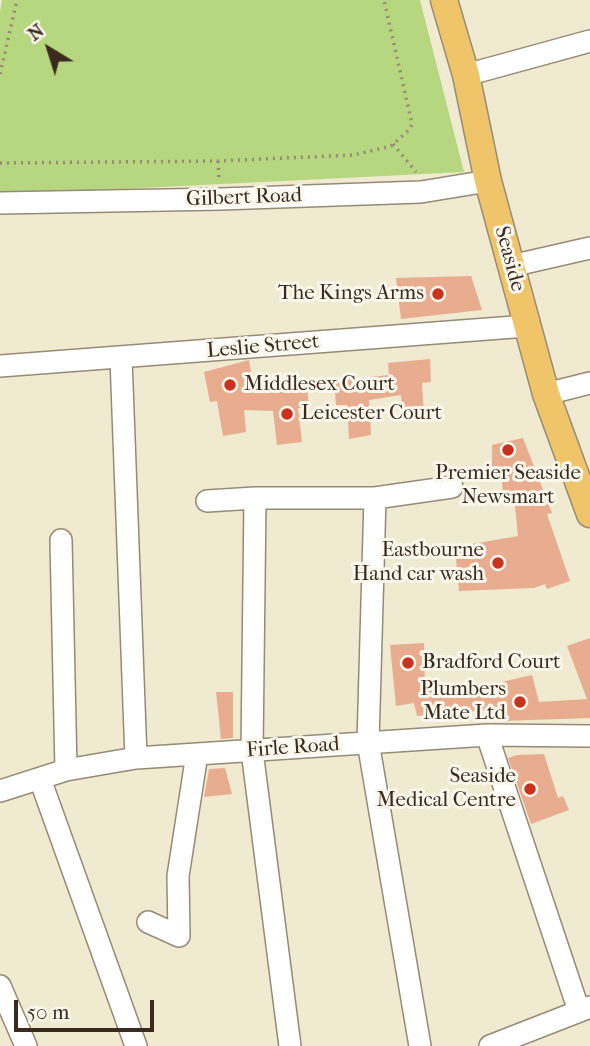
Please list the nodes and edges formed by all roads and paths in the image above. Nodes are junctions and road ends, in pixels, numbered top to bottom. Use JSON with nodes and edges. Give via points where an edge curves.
{"nodes":[{"id":1,"x":18,"y":0,"type":"edge"},
{"id":2,"x":384,"y":0,"type":"edge"},
{"id":3,"x":444,"y":0,"type":"edge"},
{"id":4,"x":590,"y":41,"type":"edge"},
{"id":5,"x":0,"y":74,"type":"edge"},
{"id":6,"x":466,"y":75,"type":"junction"},
{"id":7,"x":393,"y":144,"type":"junction"},
{"id":8,"x":0,"y":163,"type":"edge"},
{"id":9,"x":488,"y":181,"type":"junction"},
{"id":10,"x":421,"y":192,"type":"junction"},
{"id":11,"x":0,"y":203,"type":"edge"},
{"id":12,"x":590,"y":248,"type":"edge"},
{"id":13,"x":511,"y":266,"type":"junction"},
{"id":14,"x":527,"y":326,"type":"junction"},
{"id":15,"x":121,"y":358,"type":"junction"},
{"id":16,"x":0,"y":366,"type":"edge"},
{"id":17,"x":590,"y":383,"type":"edge"},
{"id":18,"x":546,"y":394,"type":"junction"},
{"id":19,"x":584,"y":479,"type":"edge"},
{"id":20,"x":453,"y":487,"type":"dead end"},
{"id":21,"x":255,"y":498,"type":"junction"},
{"id":22,"x":375,"y":498,"type":"junction"},
{"id":23,"x":207,"y":501,"type":"dead end"},
{"id":24,"x":590,"y":514,"type":"edge"},
{"id":25,"x":61,"y":540,"type":"dead end"},
{"id":26,"x":487,"y":735,"type":"junction"},
{"id":27,"x":590,"y":736,"type":"edge"},
{"id":28,"x":368,"y":742,"type":"junction"},
{"id":29,"x":252,"y":751,"type":"junction"},
{"id":30,"x":197,"y":754,"type":"junction"},
{"id":31,"x":136,"y":758,"type":"junction"},
{"id":32,"x":65,"y":771,"type":"junction"},
{"id":33,"x":40,"y":779,"type":"junction"},
{"id":34,"x":0,"y":791,"type":"edge"},
{"id":35,"x":148,"y":922,"type":"dead end"},
{"id":36,"x":0,"y":986,"type":"edge"},
{"id":37,"x":585,"y":1009,"type":"edge"},
{"id":38,"x":26,"y":1046,"type":"edge"},
{"id":39,"x":136,"y":1046,"type":"edge"},
{"id":40,"x":290,"y":1046,"type":"edge"},
{"id":41,"x":419,"y":1046,"type":"edge"},
{"id":42,"x":490,"y":1046,"type":"edge"}],
"edges":[{"from":1,"to":5,"type":"path"},
{"from":2,"to":7,"type":"path","via":[[412,124]]},
{"from":3,"to":6,"type":"main road","name":"Seaside"},
{"from":4,"to":6,"type":"street"},
{"from":6,"to":9,"type":"main road","name":"Seaside"},
{"from":7,"to":8,"type":"path","via":[[354,155]]},
{"from":7,"to":10,"type":"path","via":[[423,179]]},
{"from":9,"to":10,"type":"street","name":"Gilbert Road"},
{"from":9,"to":13,"type":"main road","name":"Seaside"},
{"from":10,"to":11,"type":"street","name":"Gilbert Road"},
{"from":12,"to":13,"type":"street"},
{"from":13,"to":14,"type":"main road","name":"Seaside"},
{"from":14,"to":15,"type":"street","name":"Leslie Street"},
{"from":14,"to":18,"type":"main road","name":"Seaside"},
{"from":15,"to":16,"type":"street","name":"Leslie Street"},
{"from":15,"to":31,"type":"street"},
{"from":17,"to":18,"type":"street"},
{"from":18,"to":19,"type":"main road","name":"Seaside"},
{"from":19,"to":24,"type":"main road","name":"Seaside"},
{"from":20,"to":22,"type":"street"},
{"from":21,"to":22,"type":"street"},
{"from":21,"to":23,"type":"street"},
{"from":21,"to":29,"type":"street"},
{"from":22,"to":28,"type":"street"},
{"from":25,"to":32,"type":"street"},
{"from":26,"to":27,"type":"street","name":"Firle Road"},
{"from":26,"to":28,"type":"street","name":"Firle Road"},
{"from":26,"to":37,"type":"street"},
{"from":28,"to":29,"type":"street","name":"Firle Road"},
{"from":28,"to":41,"type":"street"},
{"from":29,"to":30,"type":"street","name":"Firle Road"},
{"from":29,"to":40,"type":"street"},
{"from":30,"to":31,"type":"street","name":"Firle Road"},
{"from":30,"to":35,"type":"street","via":[[178,876],[178,936]]},
{"from":31,"to":32,"type":"street","name":"Firle Road"},
{"from":32,"to":33,"type":"street","name":"Firle Road"},
{"from":33,"to":34,"type":"street","name":"Firle Road"},
{"from":33,"to":39,"type":"street"},
{"from":36,"to":38,"type":"street"},
{"from":37,"to":42,"type":"street"}]}
